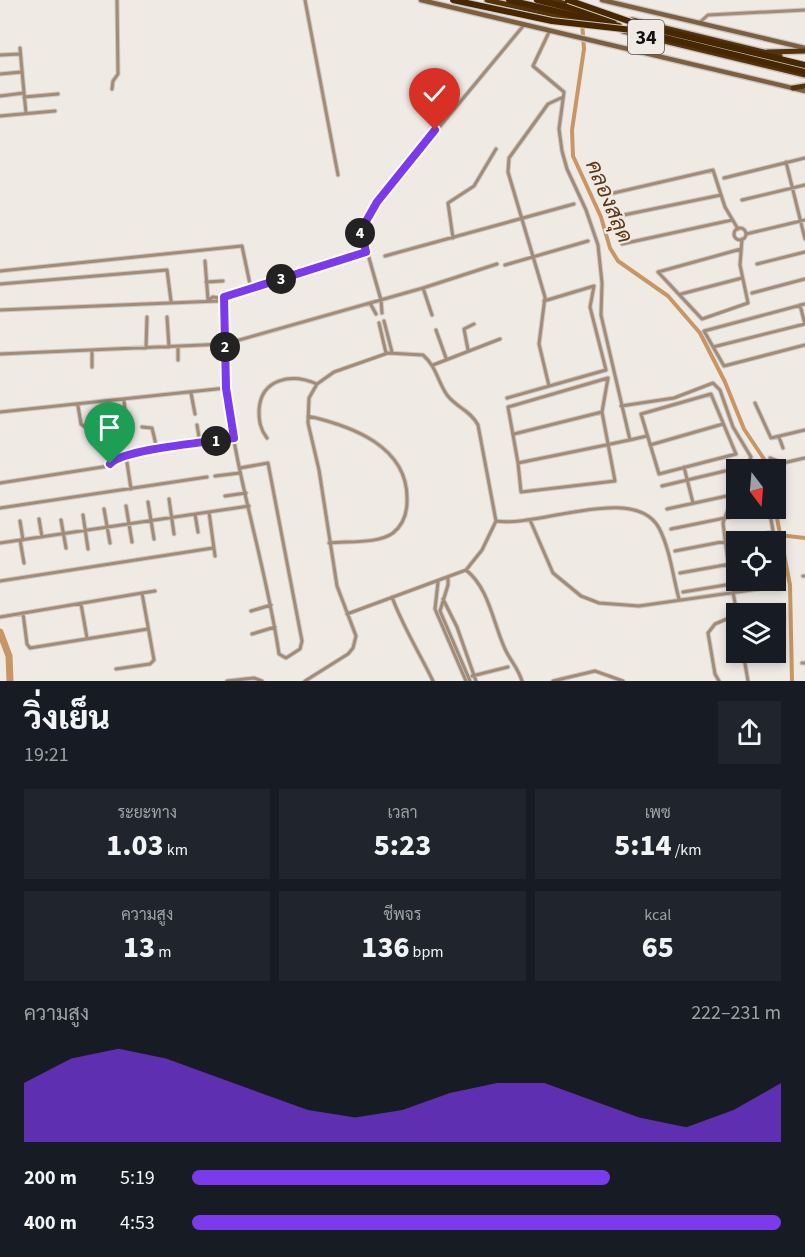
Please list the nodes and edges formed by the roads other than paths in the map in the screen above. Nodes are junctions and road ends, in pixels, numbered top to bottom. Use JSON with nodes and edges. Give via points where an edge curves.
{"nodes":[{"id":1,"x":117,"y":0,"type":"edge"},
{"id":2,"x":305,"y":0,"type":"edge"},
{"id":3,"x":421,"y":0,"type":"edge"},
{"id":4,"x":453,"y":0,"type":"edge"},
{"id":5,"x":487,"y":0,"type":"edge"},
{"id":6,"x":509,"y":0,"type":"edge"},
{"id":7,"x":537,"y":0,"type":"edge"},
{"id":8,"x":551,"y":0,"type":"edge"},
{"id":9,"x":568,"y":0,"type":"edge"},
{"id":10,"x":602,"y":0,"type":"edge"},
{"id":11,"x":805,"y":10,"type":"edge"},
{"id":12,"x":699,"y":23,"type":"junction"},
{"id":13,"x":524,"y":25,"type":"junction"},
{"id":14,"x":633,"y":27,"type":"junction"},
{"id":15,"x":550,"y":30,"type":"junction"},
{"id":16,"x":20,"y":48,"type":"dead end"},
{"id":17,"x":805,"y":50,"type":"edge"},
{"id":18,"x":766,"y":52,"type":"junction"},
{"id":19,"x":20,"y":54,"type":"junction"},
{"id":20,"x":0,"y":55,"type":"edge"},
{"id":21,"x":805,"y":64,"type":"edge"},
{"id":22,"x":22,"y":72,"type":"junction"},
{"id":23,"x":805,"y":74,"type":"edge"},
{"id":24,"x":0,"y":75,"type":"edge"},
{"id":25,"x":805,"y":86,"type":"edge"},
{"id":26,"x":793,"y":88,"type":"junction"},
{"id":27,"x":112,"y":89,"type":"dead end"},
{"id":28,"x":805,"y":91,"type":"edge"},
{"id":29,"x":58,"y":94,"type":"dead end"},
{"id":30,"x":24,"y":95,"type":"junction"},
{"id":31,"x":0,"y":96,"type":"edge"},
{"id":32,"x":563,"y":97,"type":"junction"},
{"id":33,"x":55,"y":111,"type":"dead end"},
{"id":34,"x":26,"y":113,"type":"junction"},
{"id":35,"x":0,"y":116,"type":"edge"},
{"id":36,"x":496,"y":149,"type":"dead end"},
{"id":37,"x":805,"y":158,"type":"edge"},
{"id":38,"x":786,"y":162,"type":"junction"},
{"id":39,"x":338,"y":175,"type":"dead end"},
{"id":40,"x":724,"y":177,"type":"dead end"},
{"id":41,"x":805,"y":185,"type":"edge"},
{"id":42,"x":793,"y":188,"type":"junction"},
{"id":43,"x":721,"y":195,"type":"junction"},
{"id":44,"x":742,"y":200,"type":"dead end"},
{"id":45,"x":574,"y":204,"type":"dead end"},
{"id":46,"x":613,"y":217,"type":"junction"},
{"id":47,"x":522,"y":218,"type":"junction"},
{"id":48,"x":732,"y":220,"type":"junction"},
{"id":49,"x":805,"y":220,"type":"edge"},
{"id":50,"x":800,"y":221,"type":"junction"},
{"id":51,"x":738,"y":229,"type":"junction"},
{"id":52,"x":746,"y":234,"type":"junction"},
{"id":53,"x":453,"y":238,"type":"junction"},
{"id":54,"x":742,"y":239,"type":"junction"},
{"id":55,"x":805,"y":239,"type":"edge"},
{"id":56,"x":588,"y":241,"type":"dead end"},
{"id":57,"x":741,"y":249,"type":"junction"},
{"id":58,"x":366,"y":252,"type":"junction"},
{"id":59,"x":805,"y":252,"type":"edge"},
{"id":60,"x":385,"y":256,"type":"dead end"},
{"id":61,"x":533,"y":257,"type":"junction"},
{"id":62,"x":205,"y":261,"type":"dead end"},
{"id":63,"x":497,"y":264,"type":"dead end"},
{"id":64,"x":757,"y":264,"type":"dead end"},
{"id":65,"x":505,"y":265,"type":"dead end"},
{"id":66,"x":0,"y":271,"type":"edge"},
{"id":67,"x":742,"y":278,"type":"junction"},
{"id":68,"x":805,"y":279,"type":"edge"},
{"id":69,"x":223,"y":280,"type":"dead end"},
{"id":70,"x":206,"y":282,"type":"junction"},
{"id":71,"x":0,"y":285,"type":"edge"},
{"id":72,"x":423,"y":288,"type":"junction"},
{"id":73,"x":251,"y":289,"type":"junction"},
{"id":74,"x":752,"y":293,"type":"dead end"},
{"id":75,"x":681,"y":294,"type":"junction"},
{"id":76,"x":222,"y":298,"type":"junction"},
{"id":77,"x":208,"y":300,"type":"junction"},
{"id":78,"x":381,"y":300,"type":"junction"},
{"id":79,"x":171,"y":301,"type":"junction"},
{"id":80,"x":544,"y":301,"type":"junction"},
{"id":81,"x":370,"y":303,"type":"junction"},
{"id":82,"x":803,"y":304,"type":"edge"},
{"id":83,"x":0,"y":310,"type":"edge"},
{"id":84,"x":382,"y":313,"type":"dead end"},
{"id":85,"x":376,"y":314,"type":"dead end"},
{"id":86,"x":432,"y":315,"type":"dead end"},
{"id":87,"x":147,"y":317,"type":"dead end"},
{"id":88,"x":166,"y":317,"type":"dead end"},
{"id":89,"x":384,"y":321,"type":"dead end"},
{"id":90,"x":379,"y":323,"type":"dead end"},
{"id":91,"x":474,"y":324,"type":"dead end"},
{"id":92,"x":805,"y":324,"type":"edge"},
{"id":93,"x":436,"y":330,"type":"dead end"},
{"id":94,"x":500,"y":339,"type":"dead end"},
{"id":95,"x":225,"y":344,"type":"junction"},
{"id":96,"x":805,"y":345,"type":"edge"},
{"id":97,"x":169,"y":347,"type":"junction"},
{"id":98,"x":178,"y":347,"type":"junction"},
{"id":99,"x":713,"y":347,"type":"junction"},
{"id":100,"x":146,"y":348,"type":"junction"},
{"id":101,"x":468,"y":350,"type":"junction"},
{"id":102,"x":92,"y":351,"type":"junction"},
{"id":103,"x":392,"y":352,"type":"junction"},
{"id":104,"x":386,"y":353,"type":"junction"},
{"id":105,"x":0,"y":354,"type":"edge"},
{"id":106,"x":446,"y":358,"type":"junction"},
{"id":107,"x":178,"y":360,"type":"dead end"},
{"id":108,"x":433,"y":364,"type":"junction"},
{"id":109,"x":92,"y":367,"type":"dead end"},
{"id":110,"x":317,"y":384,"type":"junction"},
{"id":111,"x":549,"y":386,"type":"junction"},
{"id":112,"x":226,"y":388,"type":"junction"},
{"id":113,"x":191,"y":393,"type":"junction"},
{"id":114,"x":507,"y":398,"type":"dead end"},
{"id":115,"x":124,"y":400,"type":"junction"},
{"id":116,"x":755,"y":403,"type":"dead end"},
{"id":117,"x":78,"y":406,"type":"junction"},
{"id":118,"x":621,"y":406,"type":"junction"},
{"id":119,"x":0,"y":412,"type":"edge"},
{"id":120,"x":602,"y":412,"type":"junction"},
{"id":121,"x":195,"y":414,"type":"dead end"},
{"id":122,"x":308,"y":416,"type":"junction"},
{"id":123,"x":723,"y":424,"type":"junction"},
{"id":124,"x":197,"y":426,"type":"dead end"},
{"id":125,"x":142,"y":427,"type":"dead end"},
{"id":126,"x":805,"y":430,"type":"edge"},
{"id":127,"x":513,"y":435,"type":"junction"},
{"id":128,"x":647,"y":436,"type":"junction"},
{"id":129,"x":779,"y":437,"type":"junction"},
{"id":130,"x":234,"y":438,"type":"junction"},
{"id":131,"x":267,"y":438,"type":"dead end"},
{"id":132,"x":630,"y":440,"type":"junction"},
{"id":133,"x":200,"y":443,"type":"junction"},
{"id":134,"x":608,"y":444,"type":"junction"},
{"id":135,"x":650,"y":445,"type":"junction"},
{"id":136,"x":783,"y":448,"type":"dead end"},
{"id":137,"x":157,"y":449,"type":"junction"},
{"id":138,"x":126,"y":455,"type":"junction"},
{"id":139,"x":770,"y":458,"type":"dead end"},
{"id":140,"x":805,"y":458,"type":"edge"},
{"id":141,"x":750,"y":459,"type":"edge"},
{"id":142,"x":518,"y":463,"type":"junction"},
{"id":143,"x":684,"y":467,"type":"junction"},
{"id":144,"x":240,"y":471,"type":"junction"},
{"id":145,"x":725,"y":471,"type":"dead end"},
{"id":146,"x":215,"y":476,"type":"dead end"},
{"id":147,"x":207,"y":477,"type":"dead end"},
{"id":148,"x":687,"y":480,"type":"junction"},
{"id":149,"x":0,"y":483,"type":"edge"},
{"id":150,"x":662,"y":486,"type":"dead end"},
{"id":151,"x":131,"y":489,"type":"junction"},
{"id":152,"x":246,"y":493,"type":"junction"},
{"id":153,"x":225,"y":496,"type":"dead end"},
{"id":154,"x":726,"y":496,"type":"edge"},
{"id":155,"x":169,"y":499,"type":"dead end"},
{"id":156,"x":148,"y":502,"type":"dead end"},
{"id":157,"x":693,"y":503,"type":"junction"},
{"id":158,"x":126,"y":506,"type":"dead end"},
{"id":159,"x":249,"y":507,"type":"junction"},
{"id":160,"x":0,"y":508,"type":"edge"},
{"id":161,"x":667,"y":508,"type":"dead end"},
{"id":162,"x":104,"y":509,"type":"dead end"},
{"id":163,"x":209,"y":512,"type":"junction"},
{"id":164,"x":195,"y":514,"type":"junction"},
{"id":165,"x":726,"y":514,"type":"edge"},
{"id":166,"x":83,"y":515,"type":"dead end"},
{"id":167,"x":172,"y":518,"type":"junction"},
{"id":168,"x":724,"y":518,"type":"junction"},
{"id":169,"x":39,"y":519,"type":"dead end"},
{"id":170,"x":61,"y":519,"type":"dead end"},
{"id":171,"x":530,"y":519,"type":"junction"},
{"id":172,"x":20,"y":521,"type":"dead end"},
{"id":173,"x":151,"y":521,"type":"junction"},
{"id":174,"x":496,"y":521,"type":"junction"},
{"id":175,"x":129,"y":524,"type":"junction"},
{"id":176,"x":107,"y":527,"type":"junction"},
{"id":177,"x":671,"y":529,"type":"dead end"},
{"id":178,"x":85,"y":531,"type":"junction"},
{"id":179,"x":198,"y":532,"type":"dead end"},
{"id":180,"x":64,"y":534,"type":"junction"},
{"id":181,"x":174,"y":534,"type":"dead end"},
{"id":182,"x":42,"y":537,"type":"junction"},
{"id":183,"x":154,"y":538,"type":"dead end"},
{"id":184,"x":22,"y":540,"type":"junction"},
{"id":185,"x":724,"y":541,"type":"junction"},
{"id":186,"x":132,"y":542,"type":"dead end"},
{"id":187,"x":0,"y":543,"type":"edge"},
{"id":188,"x":110,"y":543,"type":"dead end"},
{"id":189,"x":329,"y":543,"type":"junction"},
{"id":190,"x":66,"y":548,"type":"dead end"},
{"id":191,"x":213,"y":548,"type":"junction"},
{"id":192,"x":88,"y":549,"type":"dead end"},
{"id":193,"x":675,"y":551,"type":"dead end"},
{"id":194,"x":215,"y":556,"type":"dead end"},
{"id":195,"x":726,"y":557,"type":"edge"},
{"id":196,"x":24,"y":563,"type":"dead end"},
{"id":197,"x":726,"y":565,"type":"edge"},
{"id":198,"x":466,"y":570,"type":"junction"},
{"id":199,"x":680,"y":573,"type":"dead end"},
{"id":200,"x":448,"y":578,"type":"junction"},
{"id":201,"x":0,"y":581,"type":"edge"},
{"id":202,"x":438,"y":581,"type":"junction"},
{"id":203,"x":726,"y":586,"type":"edge"},
{"id":204,"x":155,"y":591,"type":"dead end"},
{"id":205,"x":741,"y":591,"type":"edge"},
{"id":206,"x":683,"y":592,"type":"dead end"},
{"id":207,"x":733,"y":592,"type":"junction"},
{"id":208,"x":142,"y":593,"type":"junction"},
{"id":209,"x":392,"y":597,"type":"junction"},
{"id":210,"x":443,"y":599,"type":"junction"},
{"id":211,"x":679,"y":599,"type":"junction"},
{"id":212,"x":735,"y":603,"type":"edge"},
{"id":213,"x":81,"y":604,"type":"junction"},
{"id":214,"x":271,"y":605,"type":"junction"},
{"id":215,"x":251,"y":611,"type":"dead end"},
{"id":216,"x":22,"y":613,"type":"junction"},
{"id":217,"x":347,"y":614,"type":"junction"},
{"id":218,"x":0,"y":617,"type":"edge"},
{"id":219,"x":726,"y":619,"type":"edge"},
{"id":220,"x":275,"y":627,"type":"junction"},
{"id":221,"x":148,"y":629,"type":"junction"},
{"id":222,"x":252,"y":634,"type":"dead end"},
{"id":223,"x":87,"y":638,"type":"junction"},
{"id":224,"x":462,"y":640,"type":"junction"},
{"id":225,"x":454,"y":643,"type":"junction"},
{"id":226,"x":745,"y":663,"type":"edge"},
{"id":227,"x":508,"y":667,"type":"dead end"},
{"id":228,"x":116,"y":669,"type":"dead end"},
{"id":229,"x":474,"y":676,"type":"junction"},
{"id":230,"x":467,"y":679,"type":"edge"},
{"id":231,"x":560,"y":680,"type":"edge"},
{"id":232,"x":227,"y":681,"type":"edge"},
{"id":233,"x":262,"y":681,"type":"edge"},
{"id":234,"x":305,"y":681,"type":"edge"},
{"id":235,"x":433,"y":681,"type":"edge"},
{"id":236,"x":476,"y":681,"type":"edge"},
{"id":237,"x":522,"y":681,"type":"edge"},
{"id":238,"x":553,"y":681,"type":"edge"},
{"id":239,"x":623,"y":681,"type":"edge"},
{"id":240,"x":719,"y":681,"type":"edge"},
{"id":241,"x":748,"y":681,"type":"edge"}],
"edges":[{"from":1,"to":27,"type":"street","via":[[118,74]]},
{"from":2,"to":39,"type":"street"},
{"from":3,"to":13,"type":"main road","number":"34"},
{"from":4,"to":14,"type":"highway","bridge":true,"via":[[552,21]]},
{"from":5,"to":23,"type":"highway","number":"34"},
{"from":6,"to":14,"type":"highway","bridge":true},
{"from":7,"to":14,"type":"highway","bridge":true},
{"from":8,"to":18,"type":"highway","number":"34"},
{"from":9,"to":14,"type":"highway","bridge":true},
{"from":10,"to":12,"type":"main road","number":"34"},
{"from":11,"to":12,"type":"street","via":[[708,15]]},
{"from":12,"to":17,"type":"main road","number":"34"},
{"from":13,"to":15,"type":"main road","number":"34"},
{"from":13,"to":58,"type":"street","via":[[377,202],[360,233]]},
{"from":14,"to":21,"type":"highway"},
{"from":14,"to":23,"type":"highway"},
{"from":15,"to":26,"type":"main road","number":"34"},
{"from":15,"to":32,"type":"street","via":[[533,66],[564,92]]},
{"from":16,"to":19,"type":"street"},
{"from":17,"to":18,"type":"highway"},
{"from":18,"to":21,"type":"highway","number":"34"},
{"from":19,"to":20,"type":"street"},
{"from":19,"to":22,"type":"street"},
{"from":22,"to":24,"type":"street"},
{"from":22,"to":30,"type":"street"},
{"from":25,"to":26,"type":"highway"},
{"from":26,"to":28,"type":"main road","number":"34"},
{"from":29,"to":30,"type":"street"},
{"from":30,"to":31,"type":"street"},
{"from":30,"to":34,"type":"street"},
{"from":32,"to":47,"type":"street","via":[[548,104],[509,158],[508,171]]},
{"from":32,"to":118,"type":"street","via":[[559,129],[562,151],[598,245],[601,315]]},
{"from":33,"to":34,"type":"street"},
{"from":34,"to":35,"type":"street"},
{"from":36,"to":53,"type":"street","via":[[474,186],[448,203]]},
{"from":37,"to":38,"type":"street"},
{"from":38,"to":40,"type":"street"},
{"from":38,"to":42,"type":"street"},
{"from":41,"to":42,"type":"street"},
{"from":42,"to":44,"type":"street"},
{"from":42,"to":50,"type":"street"},
{"from":43,"to":46,"type":"street"},
{"from":43,"to":46,"type":"street","via":[[711,169],[606,193],[604,197]]},
{"from":43,"to":48,"type":"street"},
{"from":45,"to":47,"type":"street"},
{"from":46,"to":48,"type":"street","via":[[620,243],[624,244]]},
{"from":47,"to":53,"type":"street"},
{"from":47,"to":61,"type":"street"},
{"from":48,"to":51,"type":"street"},
{"from":49,"to":50,"type":"street"},
{"from":50,"to":52,"type":"street"},
{"from":50,"to":55,"type":"street"},
{"from":51,"to":52,"type":"street","via":[[744,229]]},
{"from":51,"to":54,"type":"street","via":[[735,237]]},
{"from":52,"to":54,"type":"street"},
{"from":53,"to":60,"type":"street"},
{"from":54,"to":57,"type":"street"},
{"from":56,"to":61,"type":"street"},
{"from":57,"to":67,"type":"street"},
{"from":57,"to":75,"type":"street","via":[[658,270]]},
{"from":58,"to":73,"type":"street"},
{"from":58,"to":78,"type":"street"},
{"from":59,"to":64,"type":"street"},
{"from":61,"to":65,"type":"street"},
{"from":61,"to":80,"type":"street"},
{"from":62,"to":70,"type":"street"},
{"from":63,"to":72,"type":"street"},
{"from":66,"to":73,"type":"street","via":[[242,246]]},
{"from":67,"to":75,"type":"street"},
{"from":67,"to":75,"type":"street","via":[[748,303],[704,319]]},
{"from":68,"to":74,"type":"street"},
{"from":69,"to":70,"type":"street"},
{"from":70,"to":77,"type":"street"},
{"from":71,"to":79,"type":"street","via":[[167,270]]},
{"from":72,"to":78,"type":"street"},
{"from":72,"to":86,"type":"street"},
{"from":73,"to":76,"type":"street"},
{"from":76,"to":77,"type":"street"},
{"from":76,"to":95,"type":"street"},
{"from":77,"to":79,"type":"street"},
{"from":78,"to":81,"type":"street"},
{"from":78,"to":84,"type":"street"},
{"from":79,"to":83,"type":"street"},
{"from":80,"to":111,"type":"street","via":[[539,344]]},
{"from":80,"to":111,"type":"street","via":[[594,286],[590,307],[606,370]]},
{"from":81,"to":85,"type":"street"},
{"from":81,"to":95,"type":"street"},
{"from":82,"to":92,"type":"street"},
{"from":82,"to":99,"type":"street","via":[[705,329]]},
{"from":87,"to":100,"type":"street"},
{"from":88,"to":97,"type":"street"},
{"from":89,"to":103,"type":"street"},
{"from":90,"to":104,"type":"street"},
{"from":91,"to":101,"type":"street","via":[[464,329]]},
{"from":92,"to":99,"type":"street"},
{"from":93,"to":106,"type":"street"},
{"from":94,"to":101,"type":"street"},
{"from":95,"to":98,"type":"street"},
{"from":95,"to":112,"type":"street"},
{"from":96,"to":99,"type":"street","via":[[724,366]]},
{"from":97,"to":98,"type":"street"},
{"from":97,"to":100,"type":"street"},
{"from":98,"to":107,"type":"street"},
{"from":100,"to":102,"type":"street"},
{"from":101,"to":106,"type":"street"},
{"from":102,"to":105,"type":"street"},
{"from":102,"to":109,"type":"street"},
{"from":103,"to":104,"type":"street"},
{"from":103,"to":108,"type":"street","via":[[416,352]]},
{"from":104,"to":110,"type":"street","via":[[334,372]]},
{"from":106,"to":108,"type":"street"},
{"from":108,"to":174,"type":"street","via":[[446,394],[468,410],[478,425]]},
{"from":110,"to":122,"type":"street","via":[[309,398]]},
{"from":110,"to":131,"type":"street","via":[[296,378],[267,387],[260,399],[259,414],[261,431]]},
{"from":111,"to":114,"type":"street"},
{"from":112,"to":113,"type":"street"},
{"from":112,"to":130,"type":"street"},
{"from":113,"to":115,"type":"street"},
{"from":113,"to":121,"type":"street"},
{"from":115,"to":117,"type":"street"},
{"from":115,"to":117,"type":"street","via":[[123,423],[85,427]]},
{"from":116,"to":129,"type":"street","via":[[770,437]]},
{"from":117,"to":119,"type":"street"},
{"from":118,"to":132,"type":"street"},
{"from":118,"to":141,"type":"street","via":[[663,401],[713,383],[720,390]]},
{"from":120,"to":127,"type":"street"},
{"from":120,"to":127,"type":"street","via":[[608,378],[508,406]]},
{"from":120,"to":134,"type":"street"},
{"from":122,"to":189,"type":"street"},
{"from":122,"to":189,"type":"street","via":[[356,430],[382,447],[396,464],[407,492],[405,517],[393,533]]},
{"from":123,"to":128,"type":"street","via":[[711,394],[641,414]]},
{"from":123,"to":135,"type":"street"},
{"from":123,"to":143,"type":"street","via":[[736,454]]},
{"from":124,"to":133,"type":"street"},
{"from":125,"to":137,"type":"street","via":[[152,428]]},
{"from":126,"to":129,"type":"street"},
{"from":127,"to":142,"type":"street"},
{"from":128,"to":132,"type":"street"},
{"from":128,"to":135,"type":"street"},
{"from":129,"to":136,"type":"street"},
{"from":130,"to":133,"type":"street"},
{"from":130,"to":144,"type":"street"},
{"from":132,"to":134,"type":"street"},
{"from":133,"to":137,"type":"street"},
{"from":134,"to":142,"type":"street"},
{"from":134,"to":142,"type":"street","via":[[615,481],[521,492]]},
{"from":135,"to":143,"type":"street","via":[[659,474]]},
{"from":137,"to":138,"type":"street"},
{"from":138,"to":149,"type":"street","via":[[115,458],[109,466]]},
{"from":138,"to":151,"type":"street"},
{"from":139,"to":140,"type":"street","via":[[783,463]]},
{"from":143,"to":148,"type":"street"},
{"from":144,"to":146,"type":"street"},
{"from":144,"to":152,"type":"street"},
{"from":144,"to":220,"type":"street","via":[[268,463],[302,641],[300,649],[282,657]]},
{"from":145,"to":148,"type":"street"},
{"from":147,"to":151,"type":"street"},
{"from":148,"to":150,"type":"street"},
{"from":148,"to":157,"type":"street"},
{"from":151,"to":160,"type":"street"},
{"from":152,"to":153,"type":"street"},
{"from":152,"to":159,"type":"street"},
{"from":154,"to":157,"type":"street"},
{"from":155,"to":167,"type":"street"},
{"from":156,"to":173,"type":"street"},
{"from":157,"to":161,"type":"street"},
{"from":158,"to":175,"type":"street"},
{"from":159,"to":163,"type":"street"},
{"from":159,"to":214,"type":"street"},
{"from":162,"to":176,"type":"street"},
{"from":163,"to":164,"type":"street"},
{"from":163,"to":191,"type":"street"},
{"from":164,"to":167,"type":"street"},
{"from":164,"to":179,"type":"street"},
{"from":165,"to":168,"type":"street"},
{"from":166,"to":178,"type":"street"},
{"from":167,"to":173,"type":"street"},
{"from":167,"to":181,"type":"street"},
{"from":168,"to":177,"type":"street"},
{"from":168,"to":185,"type":"street"},
{"from":169,"to":182,"type":"street"},
{"from":170,"to":180,"type":"street"},
{"from":171,"to":174,"type":"street"},
{"from":171,"to":211,"type":"street","via":[[553,573],[581,596],[599,603],[639,606]]},
{"from":171,"to":211,"type":"street","via":[[623,507],[644,512],[659,527]]},
{"from":172,"to":184,"type":"street"},
{"from":173,"to":175,"type":"street"},
{"from":173,"to":183,"type":"street"},
{"from":174,"to":198,"type":"street","via":[[482,550]]},
{"from":175,"to":176,"type":"street"},
{"from":175,"to":186,"type":"street"},
{"from":176,"to":178,"type":"street"},
{"from":176,"to":188,"type":"street"},
{"from":178,"to":180,"type":"street"},
{"from":178,"to":192,"type":"street"},
{"from":180,"to":182,"type":"street"},
{"from":180,"to":190,"type":"street"},
{"from":182,"to":184,"type":"street"},
{"from":184,"to":187,"type":"street"},
{"from":184,"to":196,"type":"street"},
{"from":185,"to":193,"type":"street"},
{"from":185,"to":195,"type":"street"},
{"from":189,"to":217,"type":"street"},
{"from":191,"to":194,"type":"street"},
{"from":191,"to":201,"type":"street"},
{"from":197,"to":199,"type":"street"},
{"from":198,"to":200,"type":"street"},
{"from":198,"to":237,"type":"street","via":[[480,586]]},
{"from":200,"to":202,"type":"street"},
{"from":200,"to":210,"type":"street"},
{"from":202,"to":209,"type":"street"},
{"from":202,"to":230,"type":"street","via":[[435,609]]},
{"from":203,"to":206,"type":"street"},
{"from":204,"to":208,"type":"street"},
{"from":205,"to":207,"type":"street"},
{"from":207,"to":211,"type":"street"},
{"from":207,"to":212,"type":"street"},
{"from":208,"to":213,"type":"street"},
{"from":208,"to":221,"type":"street"},
{"from":209,"to":217,"type":"street"},
{"from":209,"to":235,"type":"street","via":[[402,626]]},
{"from":210,"to":224,"type":"street"},
{"from":210,"to":225,"type":"street","via":[[440,610]]},
{"from":213,"to":216,"type":"street"},
{"from":213,"to":223,"type":"street"},
{"from":214,"to":215,"type":"street"},
{"from":214,"to":220,"type":"street"},
{"from":216,"to":218,"type":"street"},
{"from":216,"to":223,"type":"street","via":[[29,647]]},
{"from":217,"to":234,"type":"street","via":[[355,628],[353,648]]},
{"from":219,"to":240,"type":"street","via":[[708,633]]},
{"from":220,"to":222,"type":"street"},
{"from":221,"to":223,"type":"street"},
{"from":221,"to":228,"type":"street","via":[[153,662]]},
{"from":224,"to":225,"type":"street"},
{"from":224,"to":229,"type":"street"},
{"from":225,"to":230,"type":"street"},
{"from":226,"to":241,"type":"street"},
{"from":227,"to":229,"type":"street"},
{"from":229,"to":230,"type":"street"},
{"from":229,"to":236,"type":"street"},
{"from":231,"to":238,"type":"street"},
{"from":231,"to":239,"type":"street","via":[[595,671]]},
{"from":232,"to":233,"type":"street"}]}
